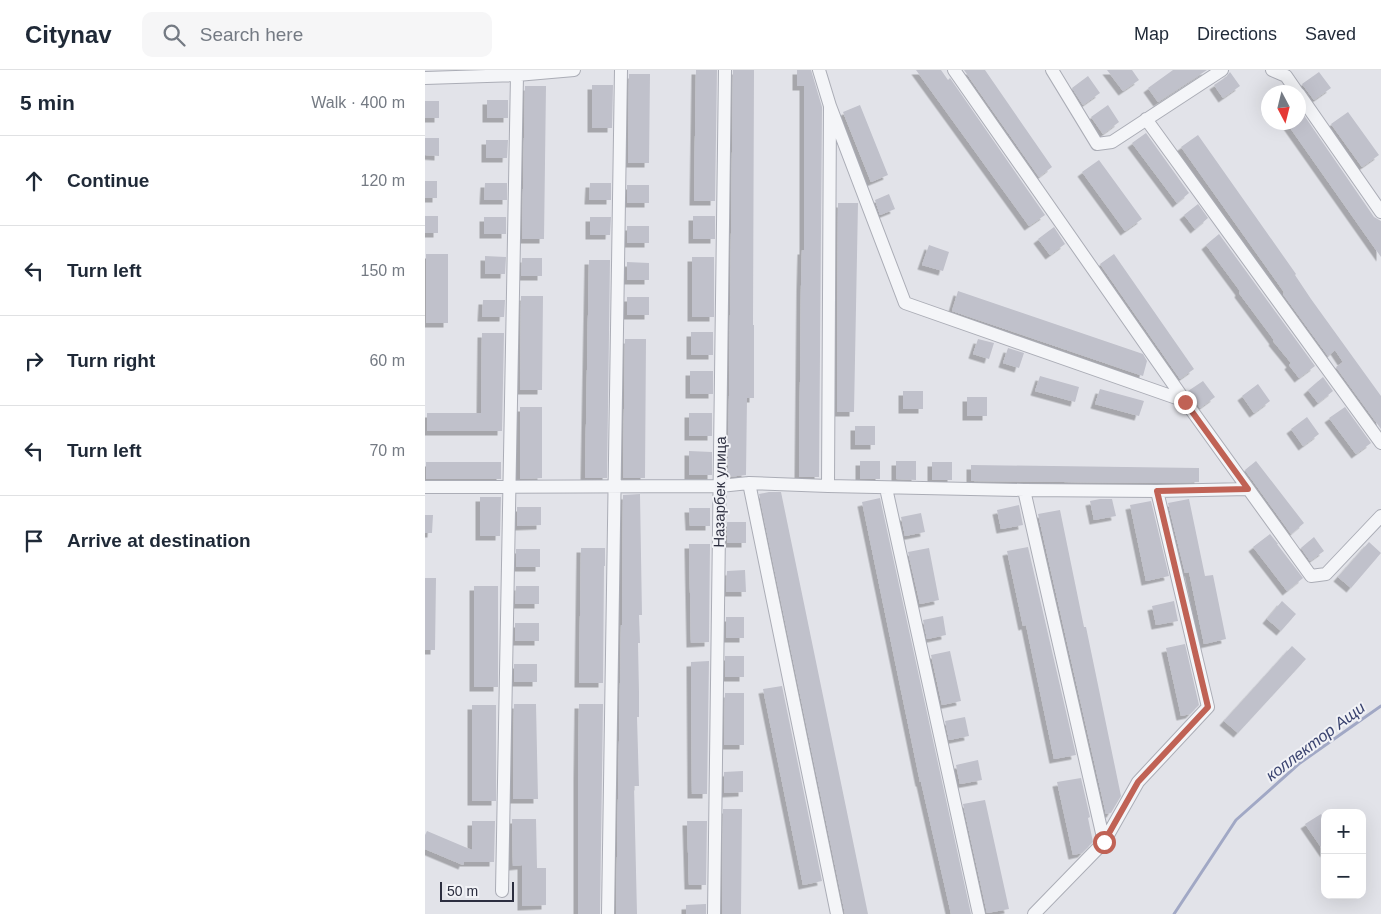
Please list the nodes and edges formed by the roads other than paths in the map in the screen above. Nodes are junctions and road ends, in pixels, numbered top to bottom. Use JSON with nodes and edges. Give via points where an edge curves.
{"nodes":[{"id":1,"x":574,"y":70,"type":"edge"},
{"id":2,"x":621,"y":70,"type":"edge"},
{"id":3,"x":725,"y":70,"type":"edge"},
{"id":4,"x":954,"y":70,"type":"edge"},
{"id":5,"x":1052,"y":70,"type":"edge"},
{"id":6,"x":1222,"y":70,"type":"edge"},
{"id":7,"x":1272,"y":70,"type":"edge"},
{"id":8,"x":822,"y":71,"type":"edge"},
{"id":9,"x":517,"y":75,"type":"junction"},
{"id":10,"x":425,"y":78,"type":"edge"},
{"id":11,"x":1292,"y":85,"type":"edge"},
{"id":12,"x":1306,"y":104,"type":"edge"},
{"id":13,"x":830,"y":106,"type":"junction"},
{"id":14,"x":1146,"y":119,"type":"junction"},
{"id":15,"x":1381,"y":212,"type":"edge"},
{"id":16,"x":1185,"y":402,"type":"junction"},
{"id":17,"x":1381,"y":443,"type":"edge"},
{"id":18,"x":749,"y":483,"type":"junction"},
{"id":19,"x":509,"y":486,"type":"junction"},
{"id":20,"x":720,"y":486,"type":"junction"},
{"id":21,"x":828,"y":486,"type":"junction"},
{"id":22,"x":425,"y":487,"type":"edge"},
{"id":23,"x":614,"y":487,"type":"junction"},
{"id":24,"x":886,"y":488,"type":"junction"},
{"id":25,"x":1248,"y":489,"type":"junction"},
{"id":26,"x":1024,"y":490,"type":"junction"},
{"id":27,"x":1157,"y":491,"type":"junction"},
{"id":28,"x":1381,"y":516,"type":"edge"},
{"id":29,"x":1104,"y":842,"type":"junction"},
{"id":30,"x":502,"y":891,"type":"dead end"},
{"id":31,"x":608,"y":914,"type":"edge"},
{"id":32,"x":714,"y":914,"type":"edge"},
{"id":33,"x":837,"y":914,"type":"edge"},
{"id":34,"x":979,"y":914,"type":"edge"},
{"id":35,"x":1034,"y":914,"type":"edge"}],
"edges":[{"from":1,"to":9,"type":"street"},
{"from":2,"to":23,"type":"street"},
{"from":3,"to":20,"type":"street","name":"Назарбек улица"},
{"from":4,"to":16,"type":"street"},
{"from":5,"to":14,"type":"street","via":[[1097,144],[1112,142]]},
{"from":6,"to":14,"type":"street"},
{"from":7,"to":11,"type":"street","via":[[1286,76]]},
{"from":8,"to":13,"type":"street"},
{"from":9,"to":10,"type":"street"},
{"from":9,"to":19,"type":"street"},
{"from":12,"to":15,"type":"street"},
{"from":13,"to":16,"type":"street","via":[[905,303]]},
{"from":13,"to":21,"type":"street"},
{"from":14,"to":17,"type":"street"},
{"from":16,"to":25,"type":"street"},
{"from":18,"to":20,"type":"street"},
{"from":18,"to":21,"type":"street"},
{"from":18,"to":33,"type":"street"},
{"from":19,"to":22,"type":"street"},
{"from":19,"to":23,"type":"street"},
{"from":19,"to":30,"type":"street"},
{"from":20,"to":23,"type":"street"},
{"from":20,"to":32,"type":"street","name":"Назарбек улица"},
{"from":21,"to":24,"type":"street"},
{"from":23,"to":31,"type":"street"},
{"from":24,"to":26,"type":"street"},
{"from":24,"to":34,"type":"street"},
{"from":25,"to":27,"type":"street"},
{"from":25,"to":28,"type":"street","via":[[1311,576],[1326,574]]},
{"from":26,"to":27,"type":"street"},
{"from":26,"to":29,"type":"street"},
{"from":27,"to":29,"type":"street","via":[[1208,707],[1138,782]]},
{"from":29,"to":35,"type":"street"}]}
